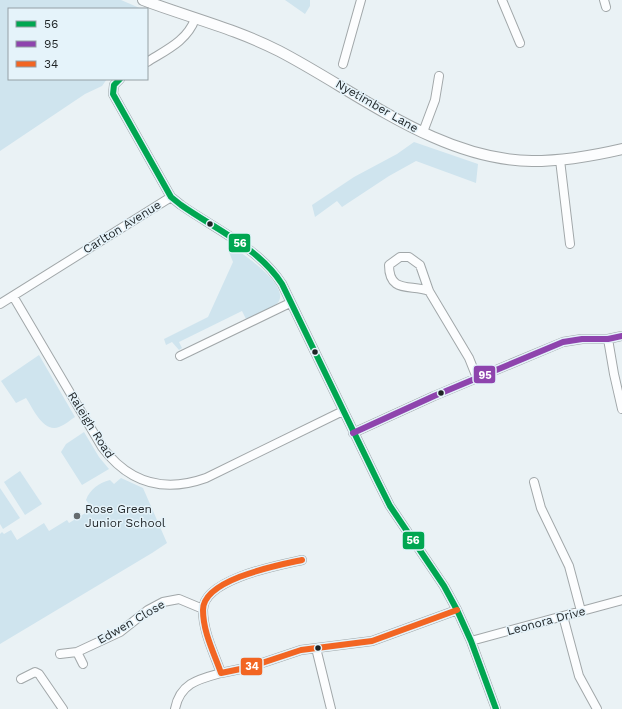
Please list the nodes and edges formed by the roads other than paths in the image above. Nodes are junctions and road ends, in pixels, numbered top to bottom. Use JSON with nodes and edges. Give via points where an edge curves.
{"nodes":[{"id":1,"x":143,"y":0,"type":"edge"},
{"id":2,"x":360,"y":0,"type":"edge"},
{"id":3,"x":502,"y":0,"type":"edge"},
{"id":4,"x":195,"y":19,"type":"junction"},
{"id":5,"x":520,"y":43,"type":"dead end"},
{"id":6,"x":148,"y":61,"type":"edge"},
{"id":7,"x":343,"y":64,"type":"dead end"},
{"id":8,"x":439,"y":76,"type":"dead end"},
{"id":9,"x":119,"y":80,"type":"edge"},
{"id":10,"x":423,"y":132,"type":"junction"},
{"id":11,"x":622,"y":149,"type":"edge"},
{"id":12,"x":560,"y":160,"type":"junction"},
{"id":13,"x":171,"y":197,"type":"junction"},
{"id":14,"x":570,"y":244,"type":"dead end"},
{"id":15,"x":429,"y":291,"type":"junction"},
{"id":16,"x":14,"y":296,"type":"junction"},
{"id":17,"x":290,"y":303,"type":"junction"},
{"id":18,"x":0,"y":304,"type":"edge"},
{"id":19,"x":622,"y":336,"type":"edge"},
{"id":20,"x":608,"y":339,"type":"junction"},
{"id":21,"x":180,"y":356,"type":"dead end"},
{"id":22,"x":477,"y":378,"type":"junction"},
{"id":23,"x":622,"y":409,"type":"edge"},
{"id":24,"x":343,"y":411,"type":"junction"},
{"id":25,"x":353,"y":433,"type":"junction"},
{"id":26,"x":534,"y":482,"type":"dead end"},
{"id":27,"x":302,"y":560,"type":"dead end"},
{"id":28,"x":622,"y":600,"type":"edge"},
{"id":29,"x":203,"y":609,"type":"junction"},
{"id":30,"x":457,"y":610,"type":"junction"},
{"id":31,"x":581,"y":611,"type":"junction"},
{"id":32,"x":563,"y":616,"type":"junction"},
{"id":33,"x":471,"y":641,"type":"junction"},
{"id":34,"x":316,"y":648,"type":"junction"},
{"id":35,"x":77,"y":652,"type":"junction"},
{"id":36,"x":60,"y":654,"type":"dead end"},
{"id":37,"x":83,"y":664,"type":"dead end"},
{"id":38,"x":221,"y":672,"type":"junction"},
{"id":39,"x":21,"y":679,"type":"dead end"},
{"id":40,"x":64,"y":709,"type":"edge"},
{"id":41,"x":175,"y":709,"type":"edge"},
{"id":42,"x":332,"y":709,"type":"edge"},
{"id":43,"x":496,"y":709,"type":"edge"},
{"id":44,"x":597,"y":709,"type":"edge"}],
"edges":[{"from":1,"to":4,"type":"street","name":"Nyetimber Lane"},
{"from":2,"to":7,"type":"street"},
{"from":3,"to":5,"type":"street"},
{"from":4,"to":6,"type":"street","via":[[185,38]]},
{"from":4,"to":10,"type":"street","name":"Nyetimber Lane","via":[[238,33],[277,50]]},
{"from":8,"to":10,"type":"street","via":[[435,100]]},
{"from":9,"to":13,"type":"street","name":"Carlton Avenue","via":[[114,85],[113,94]]},
{"from":10,"to":12,"type":"street","name":"Nyetimber Lane","via":[[468,149],[503,158],[531,161]]},
{"from":11,"to":12,"type":"street","name":"Nyetimber Lane"},
{"from":12,"to":14,"type":"street"},
{"from":13,"to":16,"type":"street","name":"Carlton Avenue"},
{"from":13,"to":17,"type":"street","via":[[264,262],[276,275]]},
{"from":15,"to":15,"type":"street","via":[[420,266],[415,260],[400,257],[389,265],[392,280],[398,286]]},
{"from":15,"to":22,"type":"street","via":[[469,358]]},
{"from":16,"to":18,"type":"street","name":"Carlton Avenue"},
{"from":16,"to":24,"type":"street","name":"Raleigh Road","via":[[102,447],[112,460],[138,479],[175,486],[189,484]]},
{"from":17,"to":21,"type":"street"},
{"from":17,"to":24,"type":"street"},
{"from":19,"to":20,"type":"street"},
{"from":20,"to":22,"type":"street","via":[[563,342]]},
{"from":20,"to":23,"type":"street"},
{"from":22,"to":25,"type":"street"},
{"from":24,"to":25,"type":"street"},
{"from":25,"to":30,"type":"street","via":[[390,506],[444,586]]},
{"from":26,"to":31,"type":"street","via":[[540,508],[569,566]]},
{"from":27,"to":29,"type":"street","via":[[236,578],[210,594]]},
{"from":28,"to":31,"type":"street","name":"Leonora Drive"},
{"from":29,"to":35,"type":"street","name":"Edwen Close","via":[[179,600],[163,602],[148,610],[120,632]]},
{"from":29,"to":38,"type":"street","via":[[208,637]]},
{"from":30,"to":33,"type":"street"},
{"from":30,"to":34,"type":"street","via":[[372,641]]},
{"from":31,"to":32,"type":"street","name":"Leonora Drive"},
{"from":32,"to":33,"type":"street","name":"Leonora Drive"},
{"from":32,"to":44,"type":"street","via":[[579,676]]},
{"from":33,"to":43,"type":"street"},
{"from":34,"to":38,"type":"street","via":[[250,667]]},
{"from":34,"to":42,"type":"street"},
{"from":35,"to":36,"type":"street","name":"Edwen Close"},
{"from":35,"to":37,"type":"street"},
{"from":38,"to":41,"type":"street","via":[[200,679],[181,691]]},
{"from":39,"to":40,"type":"street","via":[[35,672],[39,674]]}]}
